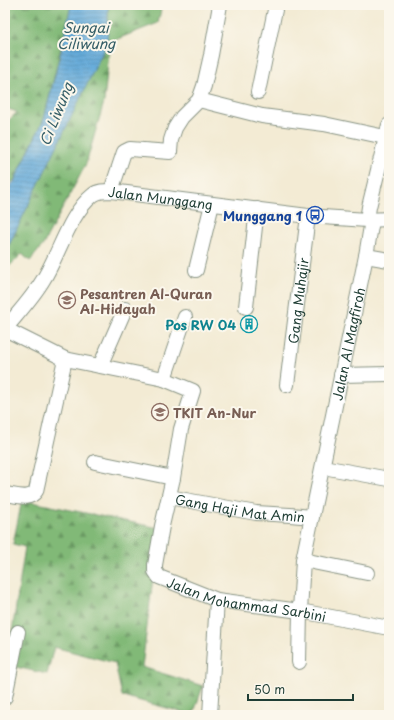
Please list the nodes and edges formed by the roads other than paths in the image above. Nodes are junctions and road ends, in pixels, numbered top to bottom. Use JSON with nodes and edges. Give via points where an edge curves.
{"nodes":[{"id":1,"x":220,"y":5,"type":"edge"},
{"id":2,"x":276,"y":5,"type":"edge"},
{"id":3,"x":258,"y":92,"type":"dead end"},
{"id":4,"x":199,"y":100,"type":"junction"},
{"id":5,"x":387,"y":131,"type":"edge"},
{"id":6,"x":111,"y":191,"type":"junction"},
{"id":7,"x":212,"y":204,"type":"junction"},
{"id":8,"x":257,"y":209,"type":"junction"},
{"id":9,"x":308,"y":216,"type":"junction"},
{"id":10,"x":389,"y":219,"type":"edge"},
{"id":11,"x":369,"y":220,"type":"junction"},
{"id":12,"x":366,"y":256,"type":"junction"},
{"id":13,"x":389,"y":260,"type":"edge"},
{"id":14,"x":196,"y":270,"type":"dead end"},
{"id":15,"x":246,"y":307,"type":"dead end"},
{"id":16,"x":125,"y":309,"type":"dead end"},
{"id":17,"x":185,"y":317,"type":"dead end"},
{"id":18,"x":5,"y":329,"type":"edge"},
{"id":19,"x":65,"y":359,"type":"junction"},
{"id":20,"x":100,"y":366,"type":"junction"},
{"id":21,"x":389,"y":374,"type":"edge"},
{"id":22,"x":341,"y":375,"type":"junction"},
{"id":23,"x":164,"y":379,"type":"junction"},
{"id":24,"x":286,"y":385,"type":"dead end"},
{"id":25,"x":95,"y":462,"type":"dead end"},
{"id":26,"x":323,"y":467,"type":"junction"},
{"id":27,"x":173,"y":478,"type":"junction"},
{"id":28,"x":389,"y":479,"type":"edge"},
{"id":29,"x":5,"y":494,"type":"edge"},
{"id":30,"x":169,"y":496,"type":"junction"},
{"id":31,"x":312,"y":517,"type":"junction"},
{"id":32,"x":303,"y":560,"type":"junction"},
{"id":33,"x":367,"y":573,"type":"dead end"},
{"id":34,"x":217,"y":600,"type":"junction"},
{"id":35,"x":300,"y":611,"type":"junction"},
{"id":36,"x":389,"y":628,"type":"edge"},
{"id":37,"x":18,"y":632,"type":"dead end"},
{"id":38,"x":299,"y":662,"type":"dead end"},
{"id":39,"x":5,"y":697,"type":"edge"},
{"id":40,"x":210,"y":715,"type":"edge"}],
"edges":[{"from":1,"to":4,"type":"street","via":[[211,55]]},
{"from":2,"to":3,"type":"street"},
{"from":4,"to":5,"type":"street","via":[[262,116]]},
{"from":4,"to":6,"type":"street","via":[[175,128],[170,152],[130,149],[124,152]]},
{"from":5,"to":11,"type":"street","name":"Jalan Al Magfiroh"},
{"from":6,"to":7,"type":"street","name":"Jalan Munggang"},
{"from":6,"to":18,"type":"street","name":"Jalan Munggang","via":[[93,195],[81,208],[44,280]]},
{"from":7,"to":8,"type":"street","name":"Jalan Munggang"},
{"from":7,"to":14,"type":"street"},
{"from":8,"to":9,"type":"street","name":"Jalan Munggang"},
{"from":8,"to":15,"type":"street"},
{"from":9,"to":11,"type":"street","name":"Jalan Munggang"},
{"from":9,"to":24,"type":"street","name":"Gang Muhajir"},
{"from":10,"to":11,"type":"street","name":"Jalan Munggang"},
{"from":11,"to":12,"type":"street","name":"Jalan Al Magfiroh"},
{"from":12,"to":13,"type":"street"},
{"from":12,"to":22,"type":"street","name":"Jalan Al Magfiroh"},
{"from":16,"to":20,"type":"street"},
{"from":17,"to":23,"type":"street"},
{"from":18,"to":19,"type":"street","name":"Jalan Mohammad Sarbini"},
{"from":19,"to":20,"type":"street","name":"Jalan Mohammad Sarbini"},
{"from":19,"to":29,"type":"street","via":[[34,494],[28,497]]},
{"from":20,"to":23,"type":"street","name":"Jalan Mohammad Sarbini"},
{"from":21,"to":22,"type":"street"},
{"from":22,"to":26,"type":"street","name":"Jalan Al Magfiroh"},
{"from":23,"to":27,"type":"street","name":"Jalan Mohammad Sarbini","via":[[193,390],[181,429]]},
{"from":25,"to":27,"type":"street"},
{"from":26,"to":28,"type":"street"},
{"from":26,"to":31,"type":"street","name":"Jalan Al Magfiroh"},
{"from":27,"to":30,"type":"street","name":"Jalan Mohammad Sarbini"},
{"from":30,"to":31,"type":"street","name":"Gang Haji Mat Amin","via":[[256,513]]},
{"from":30,"to":34,"type":"street","name":"Jalan Mohammad Sarbini","via":[[155,572],[162,578]]},
{"from":31,"to":32,"type":"street","name":"Jalan Al Magfiroh"},
{"from":32,"to":33,"type":"street"},
{"from":32,"to":35,"type":"street","name":"Jalan Al Magfiroh"},
{"from":34,"to":35,"type":"street","name":"Jalan Mohammad Sarbini"},
{"from":34,"to":40,"type":"street"},
{"from":35,"to":36,"type":"street","name":"Jalan Mohammad Sarbini"},
{"from":35,"to":38,"type":"street","name":"Jalan Al Magfiroh"},
{"from":37,"to":39,"type":"street"}]}
